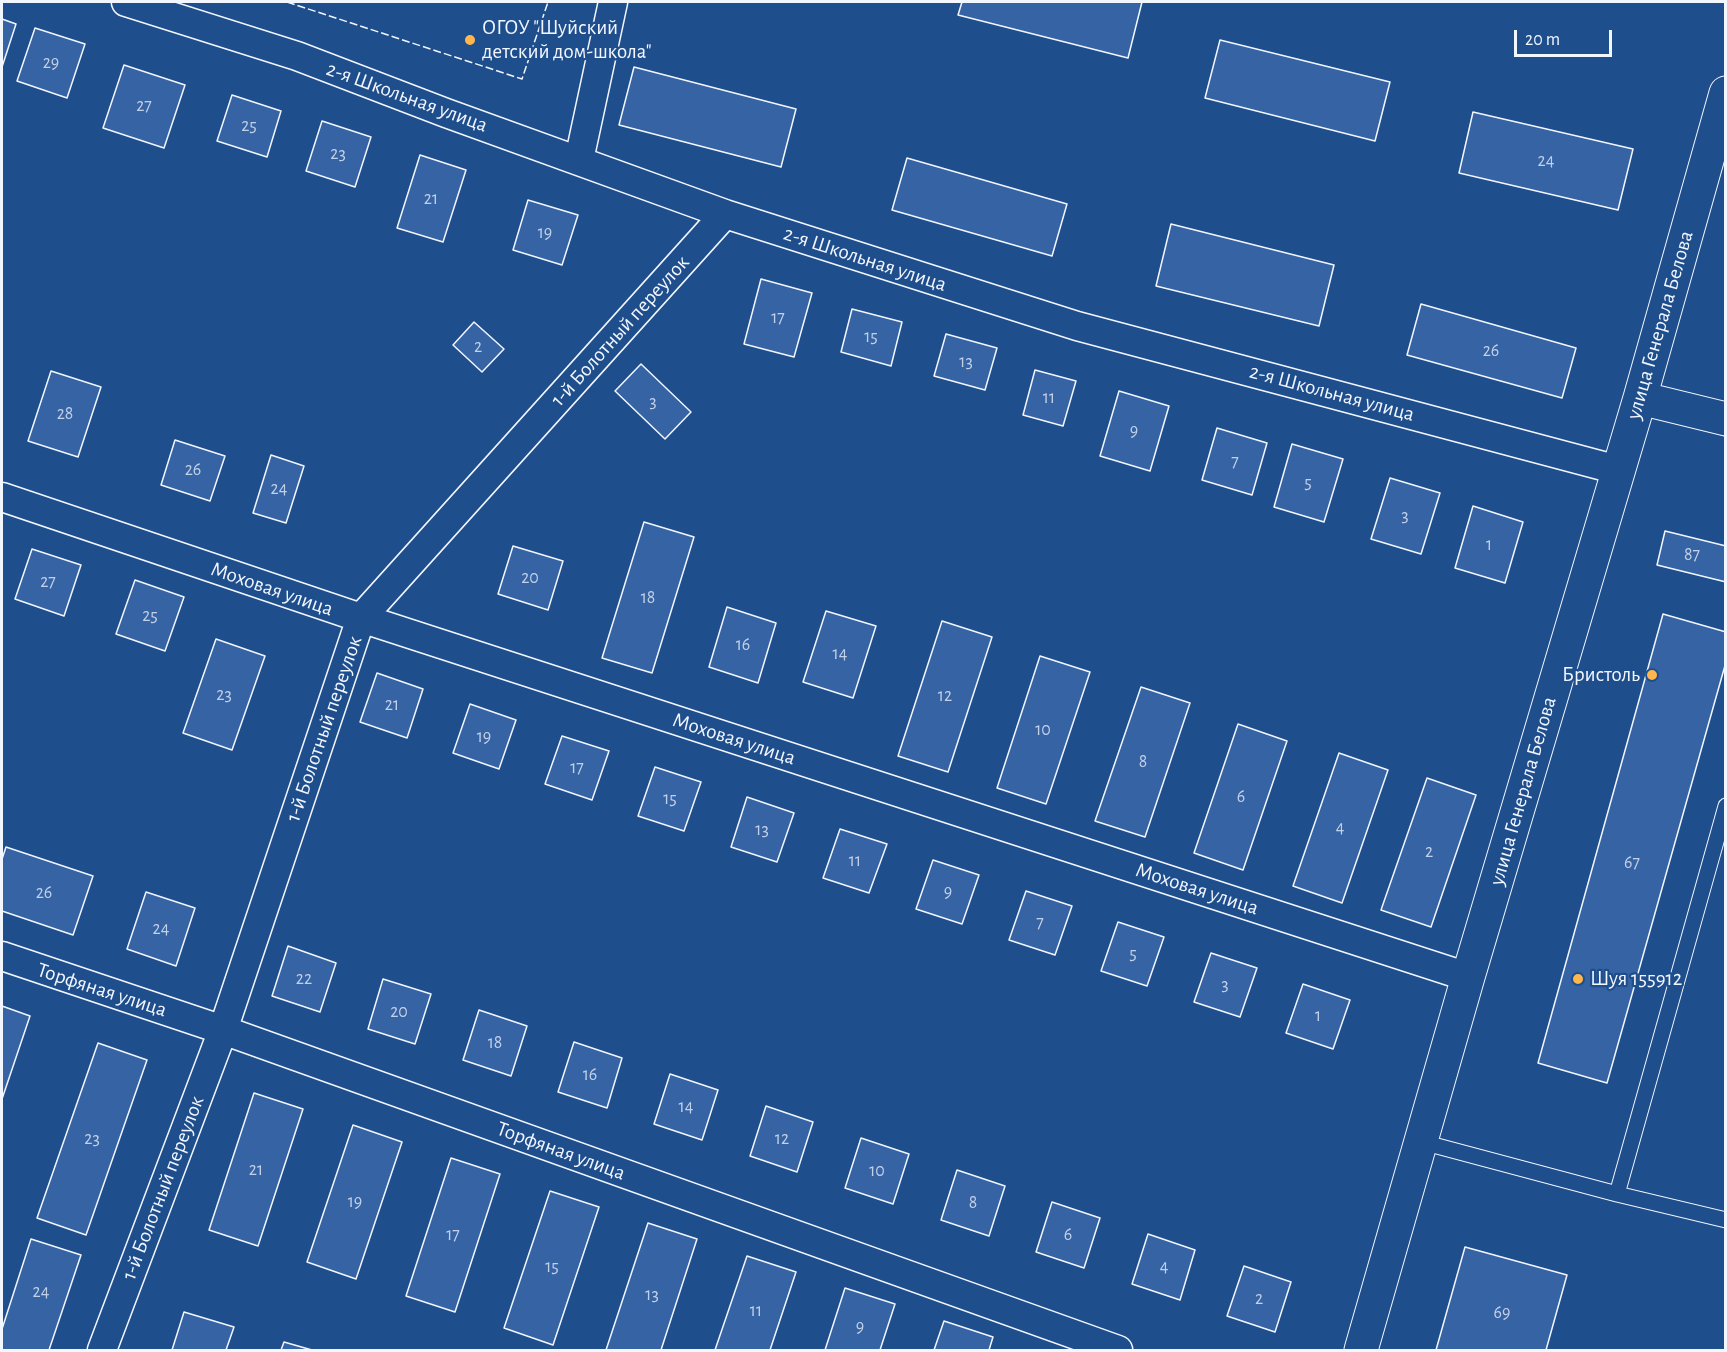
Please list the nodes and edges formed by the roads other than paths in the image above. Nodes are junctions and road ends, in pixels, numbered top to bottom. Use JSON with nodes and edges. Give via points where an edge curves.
{"nodes":[{"id":1,"x":126,"y":2,"type":"edge"},
{"id":2,"x":612,"y":2,"type":"edge"},
{"id":3,"x":1725,"y":93,"type":"edge"},
{"id":4,"x":579,"y":160,"type":"junction"},
{"id":5,"x":725,"y":214,"type":"junction"},
{"id":6,"x":1640,"y":398,"type":"junction"},
{"id":7,"x":1725,"y":419,"type":"edge"},
{"id":8,"x":1618,"y":470,"type":"junction"},
{"id":9,"x":2,"y":497,"type":"edge"},
{"id":10,"x":361,"y":618,"type":"junction"},
{"id":11,"x":1725,"y":806,"type":"edge"},
{"id":12,"x":2,"y":956,"type":"edge"},
{"id":13,"x":1468,"y":977,"type":"junction"},
{"id":14,"x":223,"y":1030,"type":"junction"},
{"id":15,"x":1422,"y":1142,"type":"junction"},
{"id":16,"x":1617,"y":1194,"type":"junction"},
{"id":17,"x":1725,"y":1221,"type":"edge"},
{"id":18,"x":102,"y":1350,"type":"edge"},
{"id":19,"x":1118,"y":1350,"type":"edge"},
{"id":20,"x":1361,"y":1350,"type":"edge"}],
"edges":[{"from":1,"to":4,"type":"street","name":"2-я Школьная улица","via":[[297,56]]},
{"from":2,"to":4,"type":"street"},
{"from":3,"to":6,"type":"street","name":"улица Генерала Белова"},
{"from":4,"to":5,"type":"street","name":"2-я Школьная улица"},
{"from":5,"to":8,"type":"street","name":"2-я Школьная улица","via":[[1077,326]]},
{"from":5,"to":10,"type":"street","name":"1-й Болотный переулок"},
{"from":6,"to":7,"type":"street"},
{"from":6,"to":8,"type":"street","name":"улица Генерала Белова"},
{"from":8,"to":13,"type":"street","name":"улица Генерала Белова"},
{"from":9,"to":10,"type":"street","name":"Моховая улица"},
{"from":10,"to":13,"type":"street","name":"Моховая улица"},
{"from":10,"to":14,"type":"street","name":"1-й Болотный переулок"},
{"from":11,"to":16,"type":"lane"},
{"from":12,"to":14,"type":"street","name":"Торфяная улица"},
{"from":13,"to":15,"type":"street","name":"улица Генерала Белова"},
{"from":14,"to":18,"type":"street","name":"1-й Болотный переулок"},
{"from":14,"to":19,"type":"street","name":"Торфяная улица"},
{"from":15,"to":16,"type":"lane"},
{"from":15,"to":20,"type":"street","name":"улица Генерала Белова"},
{"from":16,"to":17,"type":"lane"}]}
